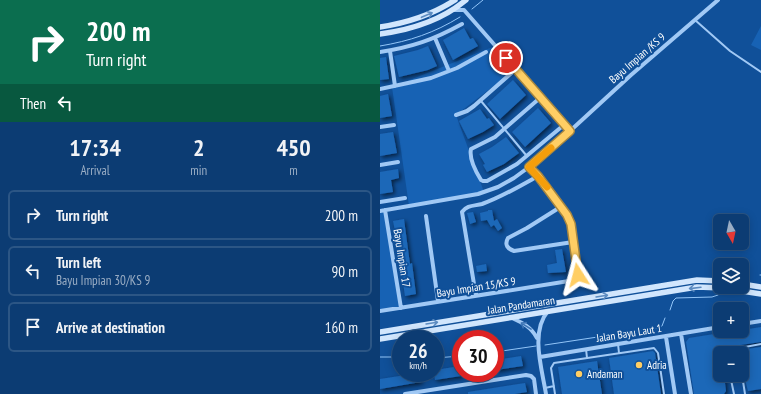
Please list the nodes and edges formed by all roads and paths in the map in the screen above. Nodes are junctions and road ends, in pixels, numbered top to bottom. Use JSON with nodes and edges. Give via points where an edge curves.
{"nodes":[{"id":1,"x":455,"y":0,"type":"edge"},
{"id":2,"x":466,"y":0,"type":"edge"},
{"id":3,"x":718,"y":0,"type":"edge"},
{"id":4,"x":453,"y":10,"type":"junction"},
{"id":5,"x":464,"y":10,"type":"junction"},
{"id":6,"x":695,"y":20,"type":"junction"},
{"id":7,"x":462,"y":24,"type":"dead end"},
{"id":8,"x":397,"y":25,"type":"junction"},
{"id":9,"x":380,"y":27,"type":"edge"},
{"id":10,"x":398,"y":32,"type":"junction"},
{"id":11,"x":380,"y":34,"type":"edge"},
{"id":12,"x":436,"y":38,"type":"junction"},
{"id":13,"x":390,"y":50,"type":"junction"},
{"id":14,"x":380,"y":52,"type":"edge"},
{"id":15,"x":486,"y":52,"type":"dead end"},
{"id":16,"x":516,"y":69,"type":"junction"},
{"id":17,"x":449,"y":71,"type":"junction"},
{"id":18,"x":761,"y":72,"type":"edge"},
{"id":19,"x":395,"y":86,"type":"junction"},
{"id":20,"x":380,"y":89,"type":"edge"},
{"id":21,"x":541,"y":97,"type":"junction"},
{"id":22,"x":481,"y":101,"type":"junction"},
{"id":23,"x":456,"y":115,"type":"dead end"},
{"id":24,"x":565,"y":124,"type":"junction"},
{"id":25,"x":394,"y":125,"type":"dead end"},
{"id":26,"x":380,"y":127,"type":"edge"},
{"id":27,"x":505,"y":129,"type":"junction"},
{"id":28,"x":570,"y":131,"type":"junction"},
{"id":29,"x":527,"y":156,"type":"junction"},
{"id":30,"x":398,"y":162,"type":"dead end"},
{"id":31,"x":380,"y":165,"type":"edge"},
{"id":32,"x":529,"y":167,"type":"junction"},
{"id":33,"x":538,"y":176,"type":"junction"},
{"id":34,"x":405,"y":198,"type":"dead end"},
{"id":35,"x":380,"y":202,"type":"edge"},
{"id":36,"x":562,"y":206,"type":"junction"},
{"id":37,"x":385,"y":210,"type":"junction"},
{"id":38,"x":380,"y":211,"type":"edge"},
{"id":39,"x":426,"y":216,"type":"dead end"},
{"id":40,"x":573,"y":242,"type":"junction"},
{"id":41,"x":713,"y":281,"type":"edge"},
{"id":42,"x":749,"y":285,"type":"edge"},
{"id":43,"x":761,"y":287,"type":"edge"},
{"id":44,"x":761,"y":294,"type":"edge"},
{"id":45,"x":476,"y":296,"type":"junction"},
{"id":46,"x":438,"y":302,"type":"junction"},
{"id":47,"x":401,"y":308,"type":"junction"},
{"id":48,"x":380,"y":311,"type":"edge"},
{"id":49,"x":548,"y":311,"type":"junction"},
{"id":50,"x":510,"y":317,"type":"junction"},
{"id":51,"x":761,"y":321,"type":"edge"},
{"id":52,"x":749,"y":323,"type":"edge"},
{"id":53,"x":713,"y":328,"type":"edge"},
{"id":54,"x":380,"y":332,"type":"edge"},
{"id":55,"x":681,"y":334,"type":"junction"},
{"id":56,"x":666,"y":337,"type":"junction"},
{"id":57,"x":538,"y":338,"type":"junction"},
{"id":58,"x":380,"y":339,"type":"edge"},
{"id":59,"x":618,"y":344,"type":"junction"},
{"id":60,"x":761,"y":344,"type":"edge"},
{"id":61,"x":745,"y":346,"type":"edge"},
{"id":62,"x":586,"y":349,"type":"junction"},
{"id":63,"x":619,"y":353,"type":"junction"},
{"id":64,"x":540,"y":357,"type":"junction"},
{"id":65,"x":587,"y":358,"type":"junction"},
{"id":66,"x":731,"y":382,"type":"edge"},
{"id":67,"x":743,"y":382,"type":"edge"},
{"id":68,"x":554,"y":386,"type":"junction"},
{"id":69,"x":545,"y":388,"type":"junction"},
{"id":70,"x":431,"y":392,"type":"edge"},
{"id":71,"x":405,"y":394,"type":"edge"},
{"id":72,"x":536,"y":394,"type":"edge"},
{"id":73,"x":546,"y":394,"type":"edge"},
{"id":74,"x":555,"y":394,"type":"edge"},
{"id":75,"x":664,"y":394,"type":"edge"},
{"id":76,"x":675,"y":394,"type":"edge"},
{"id":77,"x":691,"y":394,"type":"edge"},
{"id":78,"x":734,"y":394,"type":"edge"},
{"id":79,"x":745,"y":394,"type":"edge"}],
"edges":[{"from":8,"to":1,"type":"main road","one_way":true,"via":[[427,15]]},
{"from":2,"to":4,"type":"main road"},
{"from":2,"to":5,"type":"street"},
{"from":3,"to":6,"type":"street","name":"Bayu Impian /KS 9"},
{"from":4,"to":5,"type":"street"},
{"from":4,"to":10,"type":"main road","via":[[430,22]]},
{"from":5,"to":16,"type":"street"},
{"from":6,"to":18,"type":"lane","via":[[730,51]]},
{"from":6,"to":28,"type":"street","name":"Bayu Impian /KS 9"},
{"from":7,"to":12,"type":"street"},
{"from":8,"to":9,"type":"main road"},
{"from":8,"to":10,"type":"main road"},
{"from":10,"to":11,"type":"main road"},
{"from":12,"to":13,"type":"street"},
{"from":12,"to":17,"type":"street"},
{"from":13,"to":14,"type":"street"},
{"from":13,"to":19,"type":"street"},
{"from":15,"to":17,"type":"street"},
{"from":16,"to":21,"type":"street"},
{"from":16,"to":22,"type":"street"},
{"from":17,"to":19,"type":"street"},
{"from":19,"to":20,"type":"street"},
{"from":21,"to":24,"type":"street"},
{"from":21,"to":27,"type":"street"},
{"from":22,"to":23,"type":"street"},
{"from":22,"to":27,"type":"lane"},
{"from":24,"to":28,"type":"street"},
{"from":24,"to":29,"type":"street"},
{"from":25,"to":26,"type":"street"},
{"from":27,"to":29,"type":"lane"},
{"from":27,"to":29,"type":"street","via":[[471,149],[474,166],[481,180],[487,181],[505,172]]},
{"from":28,"to":32,"type":"street","name":"Bayu Impian /KS 9"},
{"from":30,"to":31,"type":"street"},
{"from":32,"to":33,"type":"street"},
{"from":32,"to":37,"type":"street","name":"Bayu Impian /KS 9","via":[[498,187],[478,194]]},
{"from":33,"to":36,"type":"street"},
{"from":33,"to":45,"type":"street","via":[[500,196],[466,207],[462,212]]},
{"from":34,"to":35,"type":"street"},
{"from":36,"to":40,"type":"street","via":[[571,224]]},
{"from":36,"to":40,"type":"street","via":[[508,238],[507,246],[514,251]]},
{"from":37,"to":38,"type":"street","name":"Bayu Impian /KS 9"},
{"from":37,"to":47,"type":"street","name":"Bayu Impian 17"},
{"from":39,"to":46,"type":"street"},
{"from":40,"to":45,"type":"street","name":"Bayu Impian 15/KS 9","via":[[578,275],[574,280]]},
{"from":54,"to":41,"type":"main road","name":"Jalan Pandamaran","one_way":true,"via":[[697,280]]},
{"from":42,"to":43,"type":"main road"},
{"from":44,"to":49,"type":"main road","name":"Jalan Pandamaran","one_way":true,"via":[[697,287]]},
{"from":45,"to":46,"type":"street","name":"Bayu Impian 15/KS 9"},
{"from":46,"to":47,"type":"street","name":"Bayu Impian 15/KS 9"},
{"from":47,"to":48,"type":"street","name":"Bayu Impian 15/KS 9"},
{"from":49,"to":50,"type":"main road","name":"Jalan Pandamaran"},
{"from":49,"to":57,"type":"street","via":[[540,324]]},
{"from":57,"to":50,"type":"street","one_way":true,"via":[[533,330]]},
{"from":50,"to":58,"type":"main road","name":"Jalan Pandamaran"},
{"from":51,"to":52,"type":"street"},
{"from":53,"to":55,"type":"street","name":"Jalan Bayu Laut 1"},
{"from":55,"to":56,"type":"street","name":"Jalan Bayu Laut 1"},
{"from":55,"to":77,"type":"street"},
{"from":56,"to":59,"type":"street","name":"Jalan Bayu Laut 1"},
{"from":56,"to":76,"type":"street"},
{"from":57,"to":64,"type":"street"},
{"from":59,"to":62,"type":"street","name":"Jalan Bayu Laut 1"},
{"from":59,"to":63,"type":"lane"},
{"from":60,"to":61,"type":"lane"},
{"from":62,"to":64,"type":"street","name":"Jalan Bayu Laut 1"},
{"from":62,"to":65,"type":"lane"},
{"from":63,"to":65,"type":"lane"},
{"from":63,"to":75,"type":"lane","via":[[654,348],[658,351]]},
{"from":64,"to":69,"type":"street"},
{"from":65,"to":68,"type":"lane","via":[[554,363],[551,368]]},
{"from":66,"to":78,"type":"lane"},
{"from":67,"to":79,"type":"lane"},
{"from":68,"to":69,"type":"lane"},
{"from":68,"to":74,"type":"lane"},
{"from":69,"to":73,"type":"street"},
{"from":70,"to":71,"type":"street"},
{"from":70,"to":72,"type":"street","via":[[526,375],[534,379]]}]}
